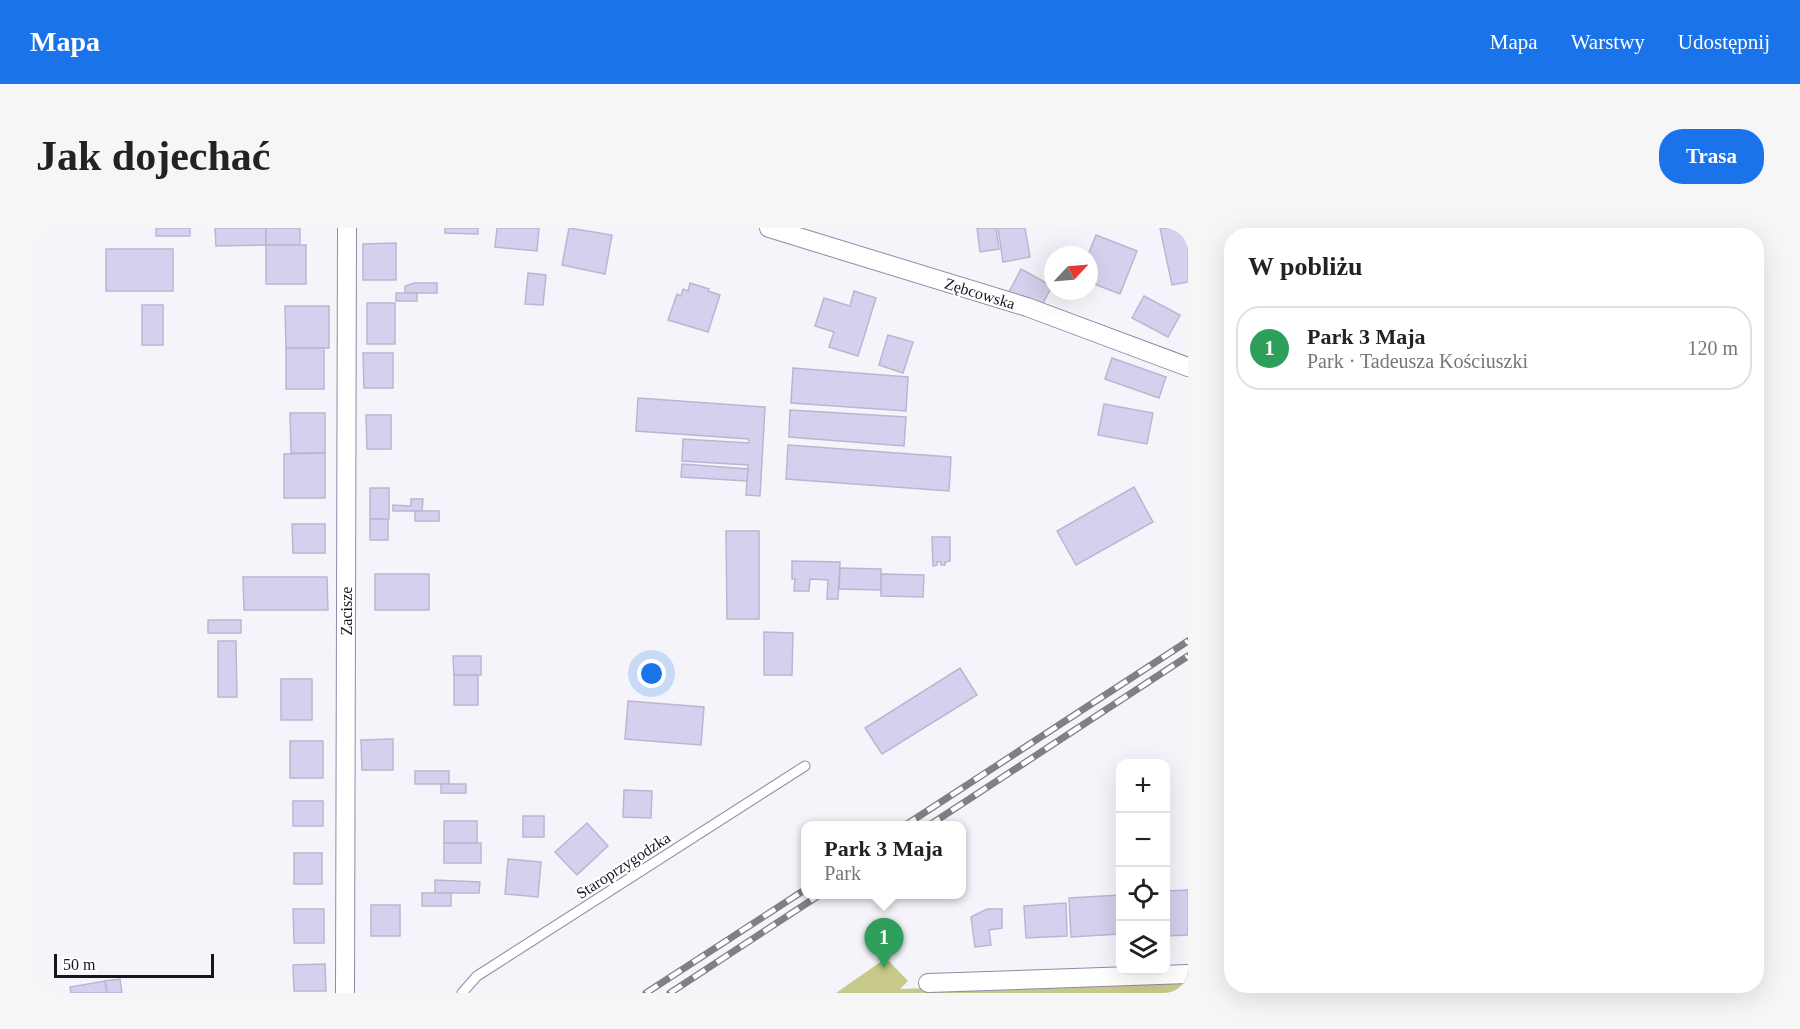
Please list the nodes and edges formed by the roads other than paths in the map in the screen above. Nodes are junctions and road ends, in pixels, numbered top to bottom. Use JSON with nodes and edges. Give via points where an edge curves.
{"nodes":[{"id":1,"x":347,"y":228,"type":"edge"},
{"id":2,"x":769,"y":228,"type":"edge"},
{"id":3,"x":1188,"y":367,"type":"edge"},
{"id":4,"x":804,"y":766,"type":"dead end"},
{"id":5,"x":1188,"y":974,"type":"edge"},
{"id":6,"x":928,"y":983,"type":"dead end"},
{"id":7,"x":345,"y":993,"type":"edge"},
{"id":8,"x":462,"y":993,"type":"edge"}],
"edges":[{"from":1,"to":7,"type":"street","name":"Zacisze"},
{"from":2,"to":3,"type":"street","name":"Zębcowska","via":[[1027,308]]},
{"from":4,"to":8,"type":"lane","name":"Staroprzygodzka","via":[[477,976]]},
{"from":5,"to":6,"type":"street"}]}
